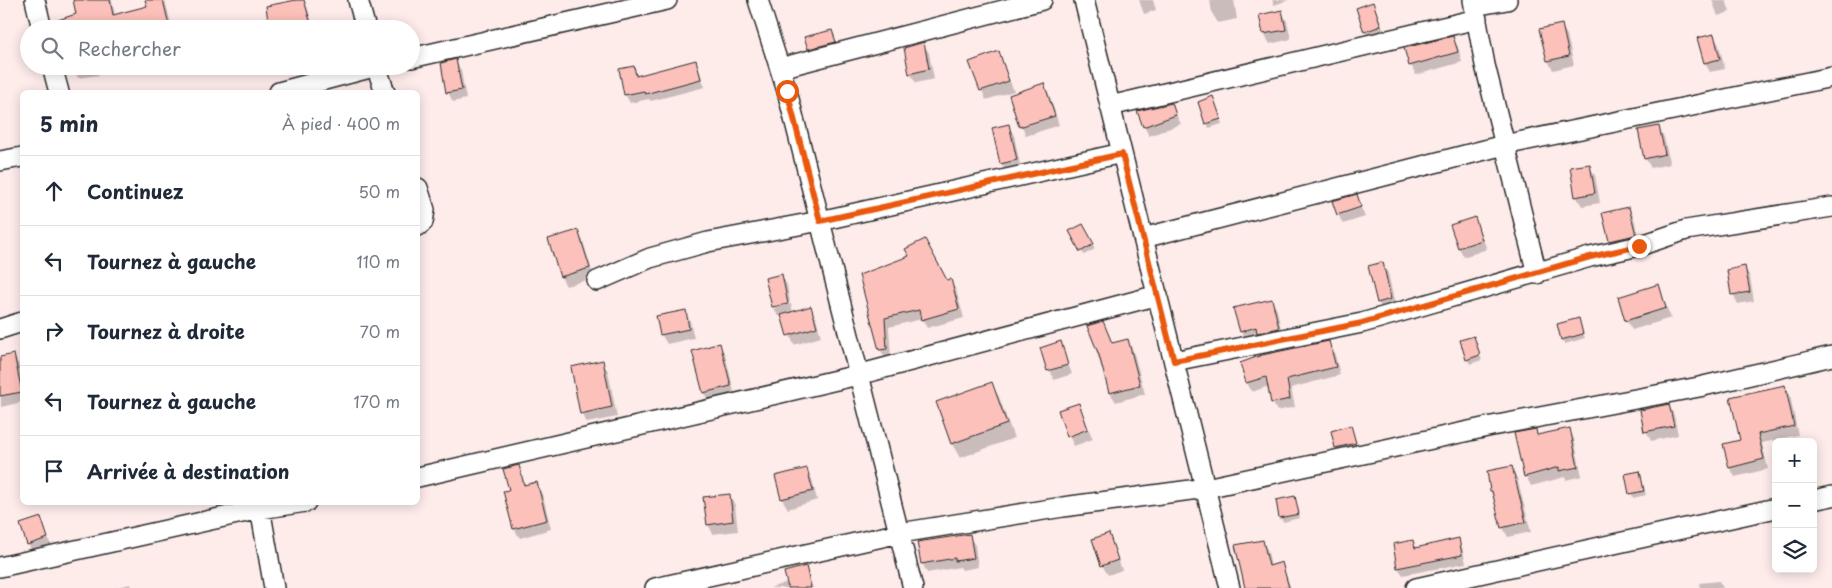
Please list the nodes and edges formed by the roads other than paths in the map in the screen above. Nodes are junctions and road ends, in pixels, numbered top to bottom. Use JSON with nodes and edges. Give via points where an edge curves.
{"nodes":[{"id":1,"x":35,"y":0,"type":"edge"},
{"id":2,"x":358,"y":0,"type":"edge"},
{"id":3,"x":667,"y":0,"type":"edge"},
{"id":4,"x":758,"y":0,"type":"edge"},
{"id":5,"x":1042,"y":0,"type":"edge"},
{"id":6,"x":1084,"y":0,"type":"edge"},
{"id":7,"x":1507,"y":0,"type":"edge"},
{"id":8,"x":1475,"y":8,"type":"edge"},
{"id":9,"x":40,"y":20,"type":"edge"},
{"id":10,"x":364,"y":20,"type":"edge"},
{"id":11,"x":420,"y":56,"type":"edge"},
{"id":12,"x":780,"y":68,"type":"junction"},
{"id":13,"x":54,"y":75,"type":"edge"},
{"id":14,"x":342,"y":75,"type":"edge"},
{"id":15,"x":379,"y":75,"type":"edge"},
{"id":16,"x":1832,"y":77,"type":"edge"},
{"id":17,"x":58,"y":90,"type":"edge"},
{"id":18,"x":286,"y":90,"type":"edge"},
{"id":19,"x":384,"y":90,"type":"edge"},
{"id":20,"x":1110,"y":106,"type":"junction"},
{"id":21,"x":1504,"y":145,"type":"junction"},
{"id":22,"x":1122,"y":154,"type":"junction"},
{"id":23,"x":20,"y":157,"type":"edge"},
{"id":24,"x":0,"y":161,"type":"edge"},
{"id":25,"x":420,"y":194,"type":"edge"},
{"id":26,"x":1832,"y":207,"type":"edge"},
{"id":27,"x":820,"y":221,"type":"junction"},
{"id":28,"x":420,"y":224,"type":"edge"},
{"id":29,"x":1143,"y":238,"type":"junction"},
{"id":30,"x":1537,"y":274,"type":"junction"},
{"id":31,"x":597,"y":281,"type":"dead end"},
{"id":32,"x":1158,"y":295,"type":"junction"},
{"id":33,"x":20,"y":323,"type":"edge"},
{"id":34,"x":0,"y":329,"type":"edge"},
{"id":35,"x":1832,"y":356,"type":"edge"},
{"id":36,"x":1174,"y":361,"type":"junction"},
{"id":37,"x":858,"y":375,"type":"junction"},
{"id":38,"x":420,"y":477,"type":"edge"},
{"id":39,"x":1206,"y":488,"type":"junction"},
{"id":40,"x":1832,"y":496,"type":"edge"},
{"id":41,"x":1817,"y":499,"type":"edge"},
{"id":42,"x":260,"y":506,"type":"edge"},
{"id":43,"x":1772,"y":509,"type":"edge"},
{"id":44,"x":900,"y":533,"type":"junction"},
{"id":45,"x":0,"y":567,"type":"edge"},
{"id":46,"x":274,"y":588,"type":"edge"},
{"id":47,"x":655,"y":588,"type":"edge"},
{"id":48,"x":913,"y":588,"type":"edge"},
{"id":49,"x":1230,"y":588,"type":"edge"},
{"id":50,"x":1416,"y":588,"type":"edge"}],
"edges":[{"from":1,"to":9,"type":"street"},
{"from":2,"to":10,"type":"street"},
{"from":3,"to":11,"type":"street"},
{"from":4,"to":12,"type":"street"},
{"from":5,"to":12,"type":"street"},
{"from":6,"to":20,"type":"street"},
{"from":7,"to":8,"type":"street"},
{"from":8,"to":20,"type":"street"},
{"from":8,"to":21,"type":"street"},
{"from":12,"to":27,"type":"street"},
{"from":13,"to":17,"type":"street"},
{"from":14,"to":18,"type":"street"},
{"from":15,"to":19,"type":"street"},
{"from":16,"to":21,"type":"street"},
{"from":20,"to":22,"type":"street"},
{"from":21,"to":29,"type":"street"},
{"from":21,"to":30,"type":"street"},
{"from":22,"to":27,"type":"street"},
{"from":22,"to":29,"type":"street"},
{"from":23,"to":24,"type":"street"},
{"from":25,"to":28,"type":"street","via":[[425,210]]},
{"from":26,"to":30,"type":"street","via":[[1686,230]]},
{"from":27,"to":31,"type":"street","via":[[708,242],[650,258]]},
{"from":27,"to":37,"type":"street"},
{"from":29,"to":32,"type":"street"},
{"from":30,"to":36,"type":"street","via":[[1362,323]]},
{"from":32,"to":36,"type":"street"},
{"from":32,"to":37,"type":"street"},
{"from":33,"to":34,"type":"street"},
{"from":35,"to":39,"type":"street","via":[[1700,387],[1492,426]]},
{"from":36,"to":39,"type":"street"},
{"from":37,"to":38,"type":"street"},
{"from":37,"to":44,"type":"street"},
{"from":39,"to":44,"type":"street"},
{"from":39,"to":49,"type":"street"},
{"from":40,"to":41,"type":"street"},
{"from":42,"to":45,"type":"street"},
{"from":42,"to":46,"type":"street"},
{"from":43,"to":50,"type":"street"},
{"from":44,"to":47,"type":"street"},
{"from":44,"to":48,"type":"street"}]}
